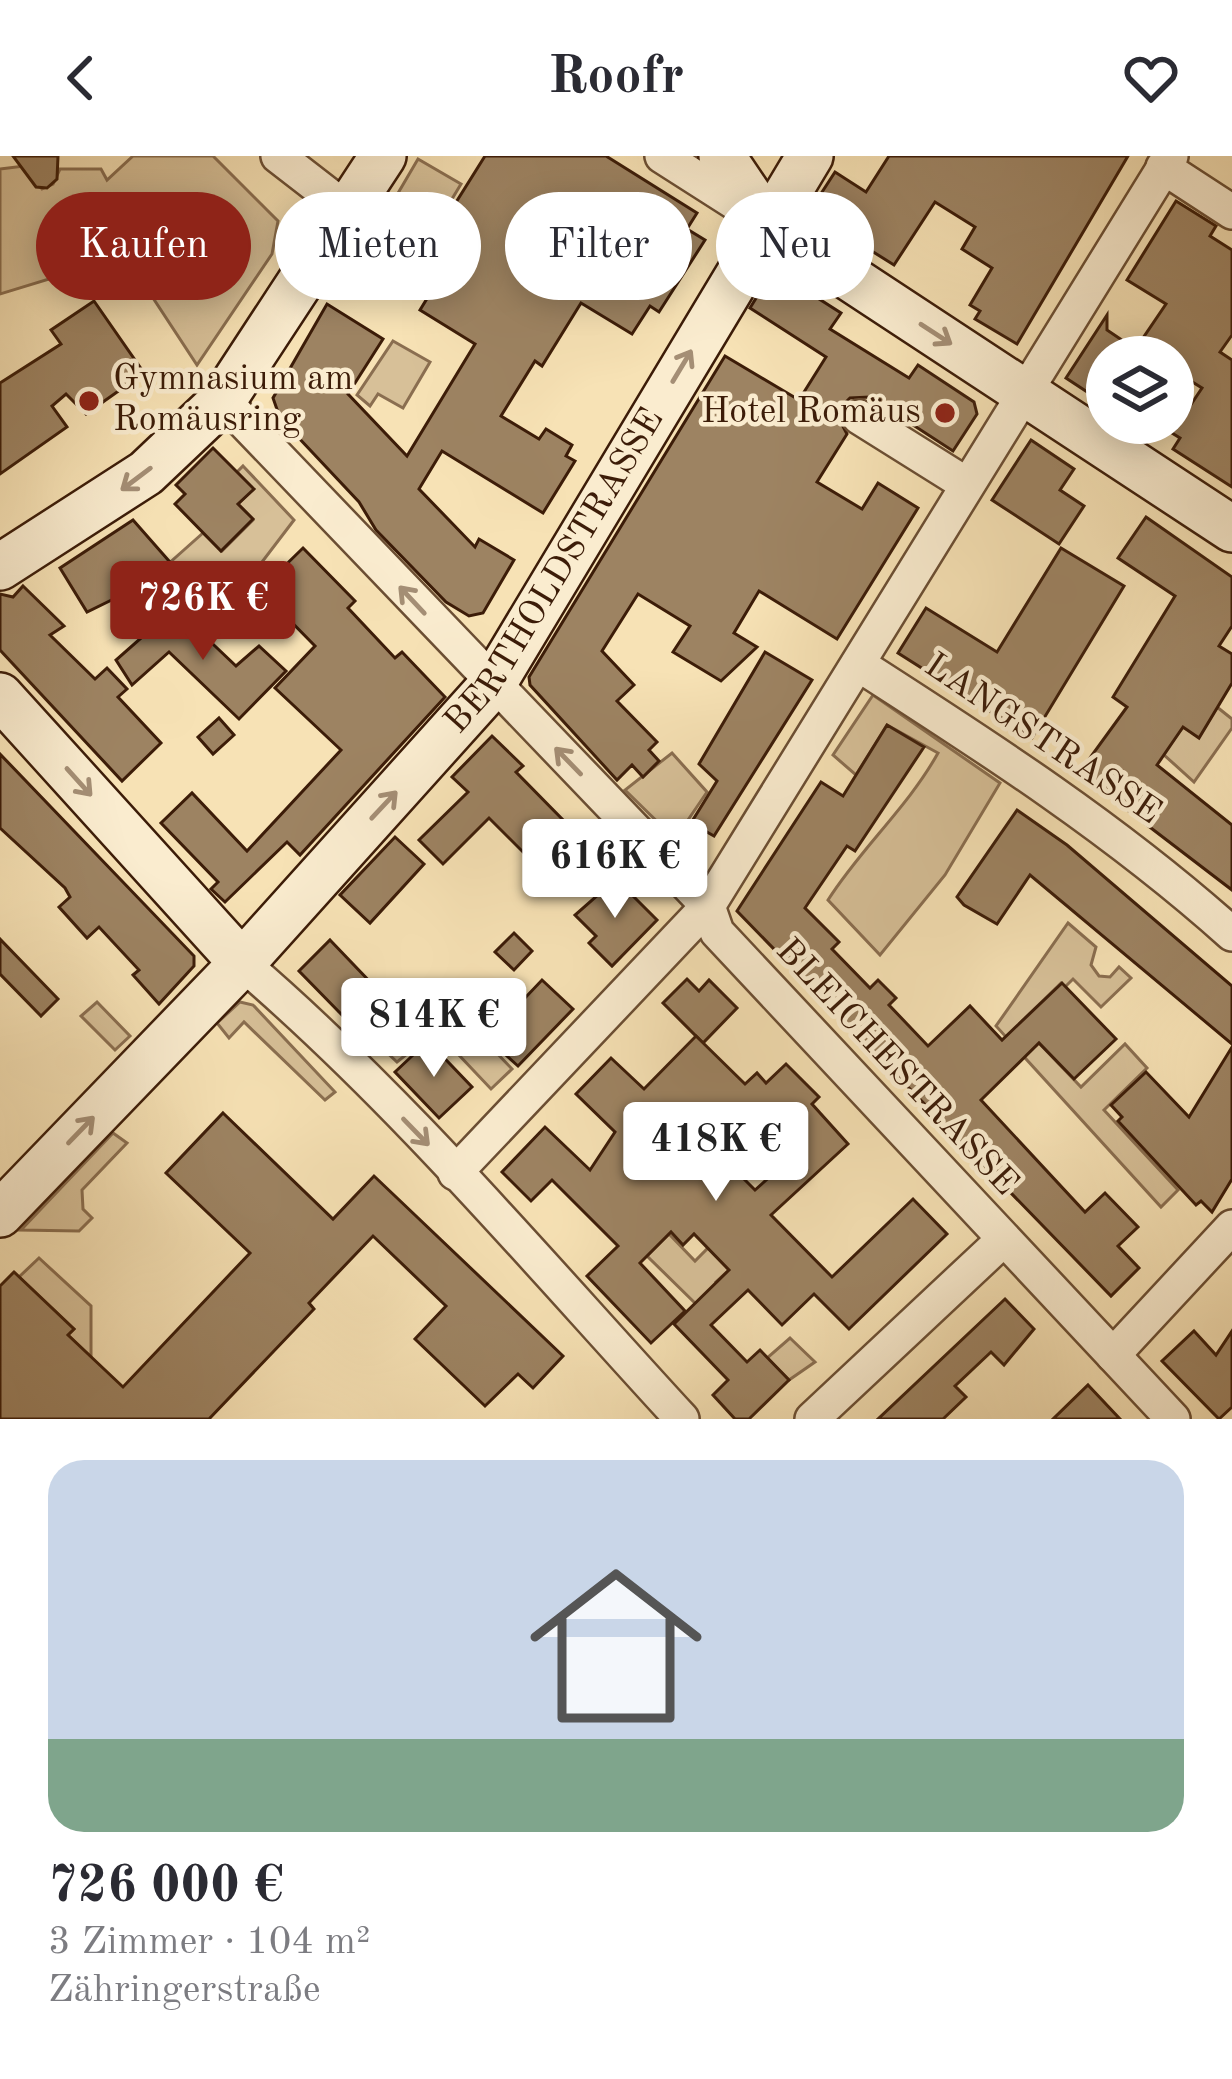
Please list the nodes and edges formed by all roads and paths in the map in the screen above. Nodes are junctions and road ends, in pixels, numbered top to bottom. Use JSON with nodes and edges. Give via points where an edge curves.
{"nodes":[{"id":1,"x":278,"y":156,"type":"edge"},
{"id":2,"x":382,"y":156,"type":"edge"},
{"id":3,"x":662,"y":156,"type":"edge"},
{"id":4,"x":722,"y":156,"type":"edge"},
{"id":5,"x":766,"y":156,"type":"edge"},
{"id":6,"x":810,"y":156,"type":"edge"},
{"id":7,"x":1167,"y":162,"type":"edge"},
{"id":8,"x":324,"y":192,"type":"edge"},
{"id":9,"x":360,"y":192,"type":"edge"},
{"id":10,"x":718,"y":192,"type":"edge"},
{"id":11,"x":746,"y":192,"type":"edge"},
{"id":12,"x":763,"y":192,"type":"edge"},
{"id":13,"x":788,"y":192,"type":"edge"},
{"id":14,"x":1232,"y":212,"type":"edge"},
{"id":15,"x":874,"y":293,"type":"edge"},
{"id":16,"x":290,"y":300,"type":"edge"},
{"id":17,"x":723,"y":300,"type":"edge"},
{"id":18,"x":1023,"y":390,"type":"junction"},
{"id":19,"x":223,"y":400,"type":"junction"},
{"id":20,"x":859,"y":417,"type":"dead end"},
{"id":21,"x":966,"y":484,"type":"junction"},
{"id":22,"x":1232,"y":529,"type":"edge"},
{"id":23,"x":0,"y":567,"type":"edge"},
{"id":24,"x":857,"y":664,"type":"junction"},
{"id":25,"x":494,"y":684,"type":"junction"},
{"id":26,"x":0,"y":696,"type":"edge"},
{"id":27,"x":167,"y":878,"type":"junction"},
{"id":28,"x":304,"y":891,"type":"junction"},
{"id":29,"x":708,"y":906,"type":"junction"},
{"id":30,"x":1232,"y":934,"type":"edge"},
{"id":31,"x":242,"y":963,"type":"junction"},
{"id":32,"x":455,"y":1173,"type":"junction"},
{"id":33,"x":0,"y":1214,"type":"edge"},
{"id":34,"x":1232,"y":1227,"type":"edge"},
{"id":35,"x":1004,"y":1240,"type":"junction"},
{"id":36,"x":1113,"y":1355,"type":"junction"},
{"id":37,"x":682,"y":1419,"type":"edge"},
{"id":38,"x":812,"y":1419,"type":"edge"},
{"id":39,"x":1173,"y":1419,"type":"edge"}],
"edges":[{"from":1,"to":8,"type":"street"},
{"from":2,"to":9,"type":"main road"},
{"from":3,"to":10,"type":"street"},
{"from":4,"to":11,"type":"main road"},
{"from":5,"to":12,"type":"main road"},
{"from":6,"to":13,"type":"main road","name":"BERTHOLDSTRASSE"},
{"from":7,"to":14,"type":"street"},
{"from":7,"to":18,"type":"street"},
{"from":15,"to":18,"type":"main road","one_way":true},
{"from":16,"to":19,"type":"main road"},
{"from":25,"to":17,"type":"main road","name":"BERTHOLDSTRASSE","one_way":true},
{"from":18,"to":21,"type":"street"},
{"from":18,"to":22,"type":"main road"},
{"from":19,"to":23,"type":"main road","one_way":true,"via":[[146,473]]},
{"from":25,"to":19,"type":"street","name":"BLEICHESTRASSE","one_way":true},
{"from":20,"to":21,"type":"street"},
{"from":21,"to":24,"type":"street"},
{"from":24,"to":29,"type":"street"},
{"from":24,"to":30,"type":"street","name":"LANGSTRASSE","via":[[1066,799]]},
{"from":28,"to":25,"type":"main road","name":"BERTHOLDSTRASSE","one_way":true},
{"from":29,"to":25,"type":"street","name":"BLEICHESTRASSE","one_way":true},
{"from":26,"to":27,"type":"main road","one_way":true},
{"from":27,"to":28,"type":"main road","via":[[228,919],[244,921]]},
{"from":27,"to":31,"type":"main road"},
{"from":28,"to":31,"type":"main road","name":"BERTHOLDSTRASSE"},
{"from":29,"to":32,"type":"street"},
{"from":29,"to":35,"type":"street","name":"BLEICHESTRASSE","via":[[717,932]]},
{"from":31,"to":32,"type":"street","one_way":true,"via":[[280,992]]},
{"from":33,"to":31,"type":"main road","name":"BERTHOLDSTRASSE","one_way":true},
{"from":32,"to":37,"type":"street"},
{"from":34,"to":36,"type":"street"},
{"from":35,"to":36,"type":"street","name":"BLEICHESTRASSE"},
{"from":35,"to":38,"type":"street"},
{"from":36,"to":39,"type":"street","name":"BLEICHESTRASSE"}]}
